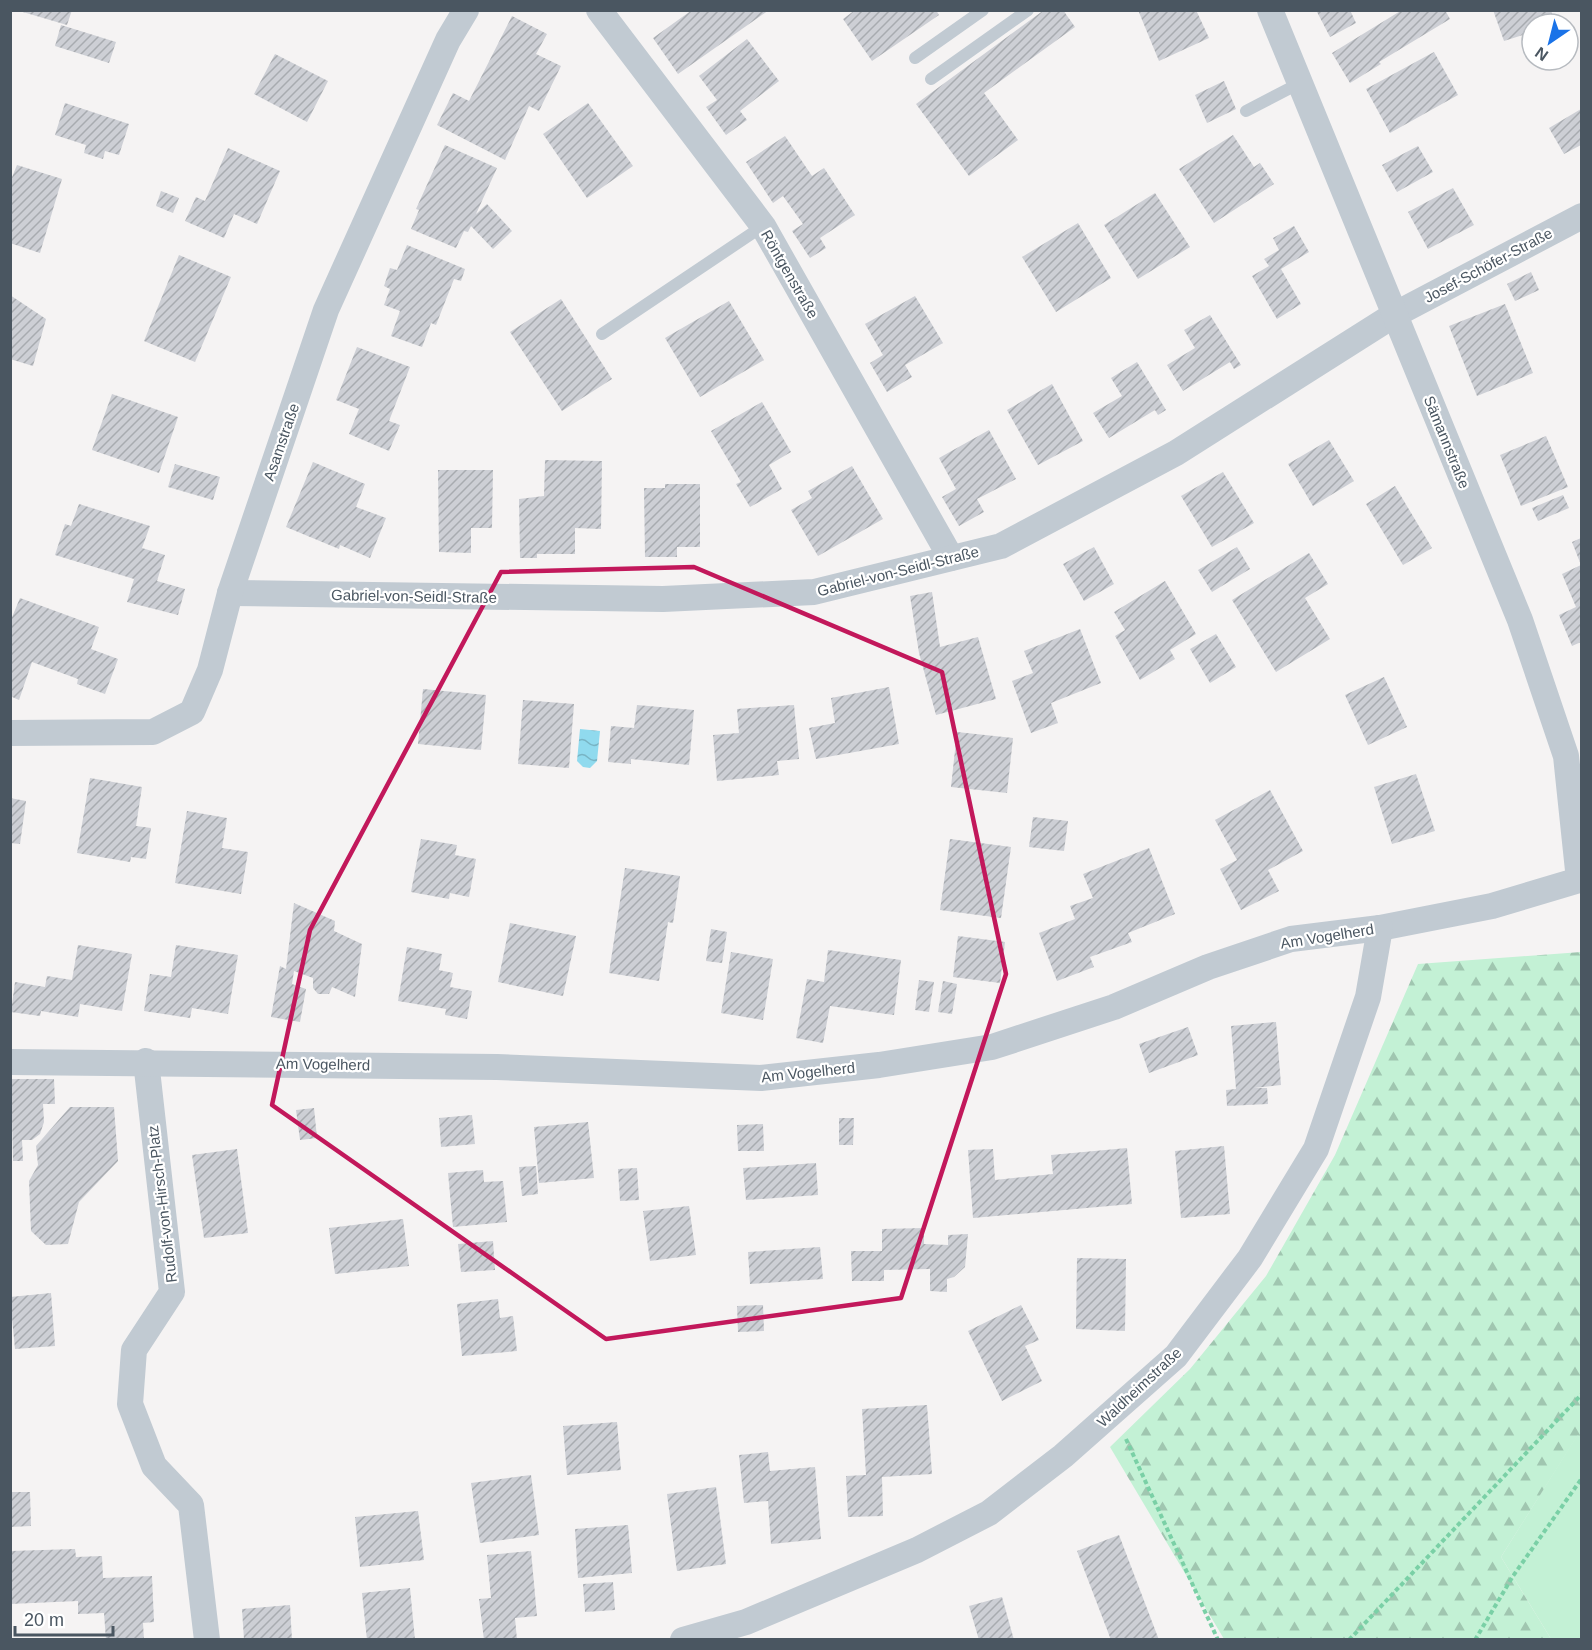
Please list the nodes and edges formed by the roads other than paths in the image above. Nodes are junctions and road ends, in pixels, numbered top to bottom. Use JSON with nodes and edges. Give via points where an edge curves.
{"nodes":[{"id":1,"x":466,"y":10,"type":"edge"},
{"id":2,"x":599,"y":10,"type":"edge"},
{"id":3,"x":983,"y":10,"type":"edge"},
{"id":4,"x":1028,"y":10,"type":"edge"},
{"id":5,"x":1270,"y":10,"type":"edge"},
{"id":6,"x":915,"y":58,"type":"dead end"},
{"id":7,"x":931,"y":79,"type":"dead end"},
{"id":8,"x":1300,"y":83,"type":"junction"},
{"id":9,"x":1246,"y":111,"type":"dead end"},
{"id":10,"x":1581,"y":216,"type":"edge"},
{"id":11,"x":763,"y":226,"type":"junction"},
{"id":12,"x":1394,"y":315,"type":"junction"},
{"id":13,"x":602,"y":334,"type":"dead end"},
{"id":14,"x":951,"y":558,"type":"junction"},
{"id":15,"x":230,"y":593,"type":"junction"},
{"id":16,"x":10,"y":733,"type":"edge"},
{"id":17,"x":1580,"y":882,"type":"edge"},
{"id":18,"x":1380,"y":928,"type":"junction"},
{"id":19,"x":146,"y":1061,"type":"junction"},
{"id":20,"x":10,"y":1062,"type":"edge"},
{"id":21,"x":207,"y":1640,"type":"edge"},
{"id":22,"x":683,"y":1640,"type":"edge"}],
"edges":[{"from":1,"to":15,"type":"street","name":"Asamstraße","via":[[448,40],[326,310]]},
{"from":2,"to":11,"type":"street","name":"Röntgenstraße"},
{"from":3,"to":6,"type":"lane"},
{"from":4,"to":7,"type":"lane"},
{"from":5,"to":8,"type":"street","name":"Sämannstraße"},
{"from":8,"to":9,"type":"lane"},
{"from":8,"to":12,"type":"street","name":"Sämannstraße"},
{"from":10,"to":12,"type":"street","name":"Josef-Schöfer-Straße"},
{"from":11,"to":13,"type":"lane"},
{"from":11,"to":14,"type":"street","name":"Röntgenstraße"},
{"from":12,"to":14,"type":"street","name":"Gabriel-von-Seidl-Straße","via":[[1176,453],[1001,546]]},
{"from":12,"to":17,"type":"street","name":"Sämannstraße","via":[[1520,620],[1566,756]]},
{"from":14,"to":15,"type":"street","name":"Gabriel-von-Seidl-Straße","via":[[814,592],[663,599]]},
{"from":15,"to":16,"type":"street","name":"Asamstraße","via":[[210,670],[192,712],[153,732]]},
{"from":17,"to":18,"type":"street","name":"Am Vogelherd","via":[[1492,906]]},
{"from":18,"to":19,"type":"street","name":"Am Vogelherd","via":[[1291,939],[1208,967],[1114,1007],[992,1047],[761,1078],[496,1067]]},
{"from":18,"to":22,"type":"street","name":"Waldheimstraße","via":[[1368,997],[1316,1149],[1250,1258],[1176,1356],[1063,1456],[989,1513],[917,1550],[746,1622]]},
{"from":19,"to":20,"type":"street","name":"Am Vogelherd"},
{"from":19,"to":21,"type":"street","name":"Rudolf-von-Hirsch-Platz","via":[[172,1292],[134,1350],[130,1404],[154,1466],[191,1505]]}]}
